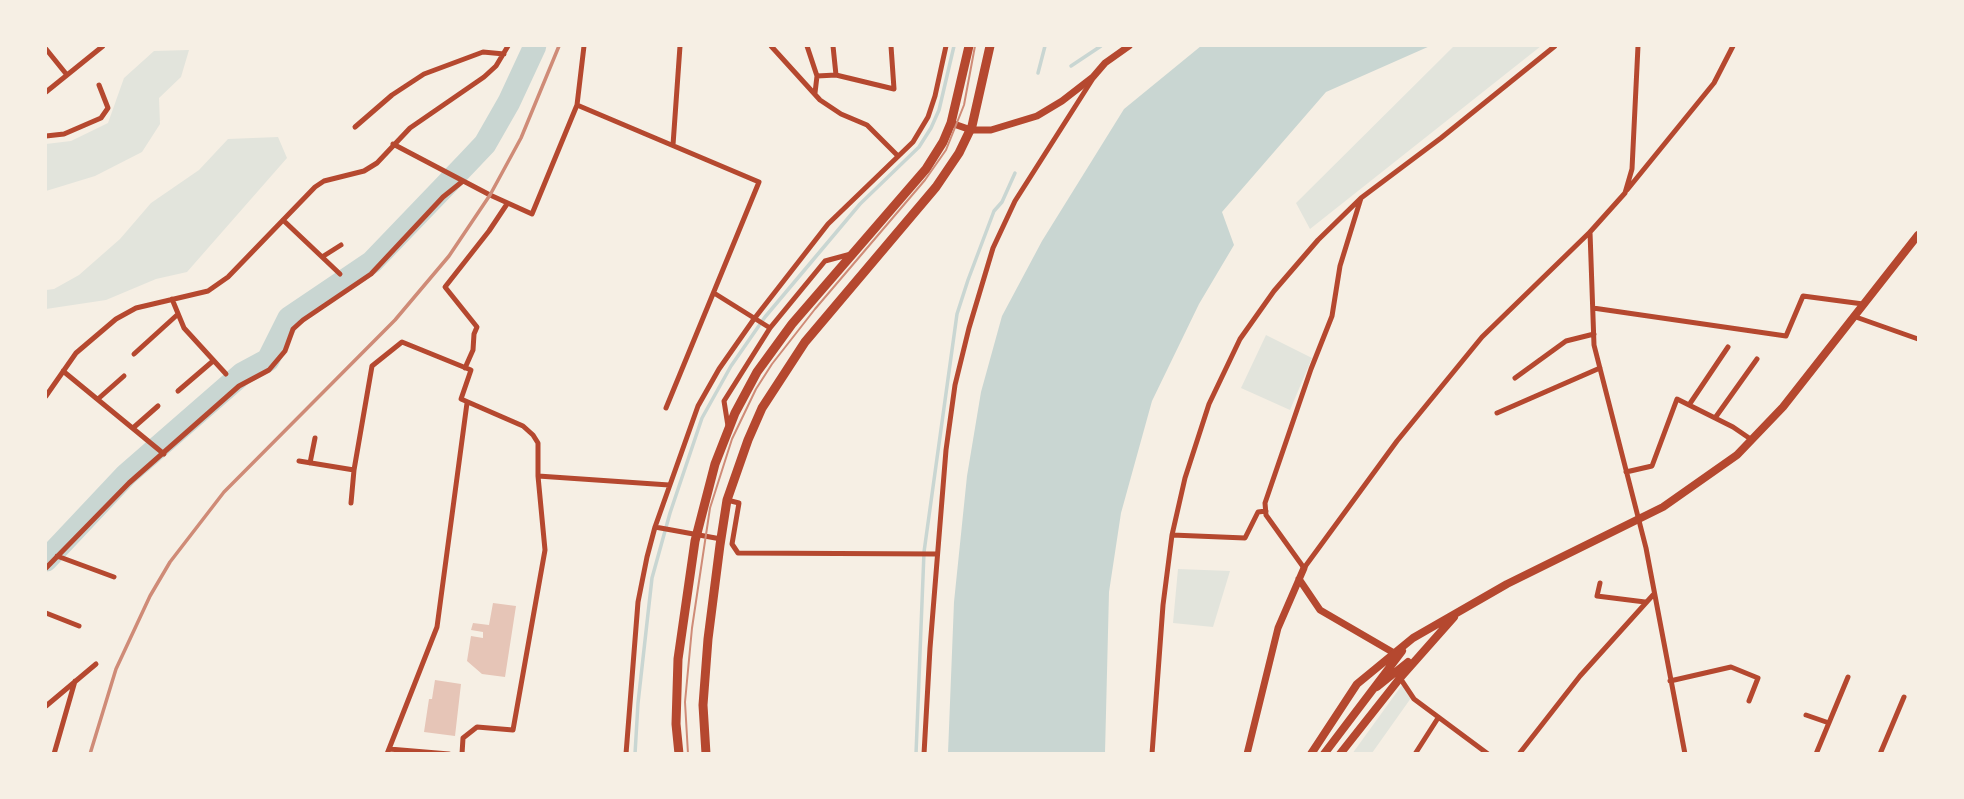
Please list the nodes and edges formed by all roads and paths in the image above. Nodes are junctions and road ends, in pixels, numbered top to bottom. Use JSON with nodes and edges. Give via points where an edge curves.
{"nodes":[{"id":1,"x":103,"y":46,"type":"edge"},
{"id":2,"x":508,"y":46,"type":"edge"},
{"id":3,"x":584,"y":46,"type":"edge"},
{"id":4,"x":680,"y":46,"type":"edge"},
{"id":5,"x":771,"y":46,"type":"edge"},
{"id":6,"x":807,"y":46,"type":"edge"},
{"id":7,"x":833,"y":46,"type":"edge"},
{"id":8,"x":891,"y":46,"type":"edge"},
{"id":9,"x":946,"y":46,"type":"edge"},
{"id":10,"x":969,"y":46,"type":"edge"},
{"id":11,"x":989,"y":46,"type":"edge"},
{"id":12,"x":1129,"y":46,"type":"edge"},
{"id":13,"x":1555,"y":46,"type":"edge"},
{"id":14,"x":1638,"y":46,"type":"edge"},
{"id":15,"x":1733,"y":46,"type":"edge"},
{"id":16,"x":46,"y":49,"type":"edge"},
{"id":17,"x":504,"y":54,"type":"junction"},
{"id":18,"x":66,"y":75,"type":"junction"},
{"id":19,"x":836,"y":75,"type":"junction"},
{"id":20,"x":817,"y":76,"type":"junction"},
{"id":21,"x":1093,"y":77,"type":"junction"},
{"id":22,"x":99,"y":85,"type":"dead end"},
{"id":23,"x":46,"y":92,"type":"edge"},
{"id":24,"x":815,"y":93,"type":"junction"},
{"id":25,"x":577,"y":105,"type":"junction"},
{"id":26,"x":951,"y":123,"type":"junction"},
{"id":27,"x":355,"y":127,"type":"dead end"},
{"id":28,"x":971,"y":130,"type":"junction"},
{"id":29,"x":46,"y":136,"type":"edge"},
{"id":30,"x":393,"y":144,"type":"junction"},
{"id":31,"x":673,"y":145,"type":"junction"},
{"id":32,"x":898,"y":156,"type":"junction"},
{"id":33,"x":460,"y":180,"type":"junction"},
{"id":34,"x":1625,"y":193,"type":"junction"},
{"id":35,"x":1362,"y":198,"type":"junction"},
{"id":36,"x":507,"y":204,"type":"junction"},
{"id":37,"x":283,"y":220,"type":"junction"},
{"id":38,"x":1590,"y":232,"type":"junction"},
{"id":39,"x":1919,"y":235,"type":"edge"},
{"id":40,"x":341,"y":245,"type":"dead end"},
{"id":41,"x":852,"y":253,"type":"junction"},
{"id":42,"x":322,"y":257,"type":"junction"},
{"id":43,"x":340,"y":274,"type":"dead end"},
{"id":44,"x":713,"y":293,"type":"junction"},
{"id":45,"x":173,"y":299,"type":"junction"},
{"id":46,"x":1863,"y":304,"type":"junction"},
{"id":47,"x":1593,"y":308,"type":"junction"},
{"id":48,"x":177,"y":315,"type":"junction"},
{"id":49,"x":1853,"y":316,"type":"junction"},
{"id":50,"x":755,"y":320,"type":"junction"},
{"id":51,"x":769,"y":327,"type":"junction"},
{"id":52,"x":1594,"y":334,"type":"junction"},
{"id":53,"x":1919,"y":339,"type":"edge"},
{"id":54,"x":1728,"y":347,"type":"dead end"},
{"id":55,"x":134,"y":354,"type":"dead end"},
{"id":56,"x":1757,"y":359,"type":"dead end"},
{"id":57,"x":213,"y":361,"type":"junction"},
{"id":58,"x":465,"y":368,"type":"junction"},
{"id":59,"x":1600,"y":368,"type":"junction"},
{"id":60,"x":63,"y":371,"type":"junction"},
{"id":61,"x":226,"y":374,"type":"dead end"},
{"id":62,"x":124,"y":376,"type":"dead end"},
{"id":63,"x":1514,"y":377,"type":"dead end"},
{"id":64,"x":178,"y":391,"type":"dead end"},
{"id":65,"x":46,"y":396,"type":"edge"},
{"id":66,"x":98,"y":399,"type":"junction"},
{"id":67,"x":467,"y":403,"type":"junction"},
{"id":68,"x":1689,"y":405,"type":"junction"},
{"id":69,"x":158,"y":406,"type":"dead end"},
{"id":70,"x":666,"y":408,"type":"dead end"},
{"id":71,"x":1497,"y":413,"type":"dead end"},
{"id":72,"x":1716,"y":418,"type":"junction"},
{"id":73,"x":133,"y":428,"type":"junction"},
{"id":74,"x":728,"y":429,"type":"junction"},
{"id":75,"x":315,"y":438,"type":"dead end"},
{"id":76,"x":1752,"y":439,"type":"junction"},
{"id":77,"x":164,"y":454,"type":"junction"},
{"id":78,"x":299,"y":461,"type":"dead end"},
{"id":79,"x":310,"y":463,"type":"junction"},
{"id":80,"x":354,"y":470,"type":"junction"},
{"id":81,"x":1626,"y":472,"type":"junction"},
{"id":82,"x":538,"y":475,"type":"junction"},
{"id":83,"x":669,"y":485,"type":"junction"},
{"id":84,"x":727,"y":500,"type":"junction"},
{"id":85,"x":351,"y":503,"type":"dead end"},
{"id":86,"x":1266,"y":511,"type":"junction"},
{"id":87,"x":1639,"y":517,"type":"junction"},
{"id":88,"x":658,"y":528,"type":"junction"},
{"id":89,"x":696,"y":534,"type":"junction"},
{"id":90,"x":1172,"y":535,"type":"junction"},
{"id":91,"x":721,"y":539,"type":"junction"},
{"id":92,"x":937,"y":554,"type":"junction"},
{"id":93,"x":57,"y":556,"type":"junction"},
{"id":94,"x":46,"y":568,"type":"edge"},
{"id":95,"x":1304,"y":568,"type":"junction"},
{"id":96,"x":114,"y":577,"type":"dead end"},
{"id":97,"x":1299,"y":579,"type":"junction"},
{"id":98,"x":1600,"y":583,"type":"dead end"},
{"id":99,"x":1653,"y":595,"type":"junction"},
{"id":100,"x":1645,"y":602,"type":"junction"},
{"id":101,"x":1460,"y":610,"type":"junction"},
{"id":102,"x":46,"y":613,"type":"edge"},
{"id":103,"x":79,"y":626,"type":"dead end"},
{"id":104,"x":1413,"y":638,"type":"junction"},
{"id":105,"x":1424,"y":650,"type":"junction"},
{"id":106,"x":1394,"y":653,"type":"junction"},
{"id":107,"x":96,"y":664,"type":"dead end"},
{"id":108,"x":1848,"y":677,"type":"dead end"},
{"id":109,"x":1400,"y":678,"type":"junction"},
{"id":110,"x":75,"y":681,"type":"junction"},
{"id":111,"x":1670,"y":681,"type":"junction"},
{"id":112,"x":1365,"y":697,"type":"junction"},
{"id":113,"x":1904,"y":698,"type":"dead end"},
{"id":114,"x":1749,"y":701,"type":"dead end"},
{"id":115,"x":46,"y":706,"type":"edge"},
{"id":116,"x":1806,"y":715,"type":"dead end"},
{"id":117,"x":1438,"y":718,"type":"junction"},
{"id":118,"x":1829,"y":723,"type":"junction"},
{"id":119,"x":388,"y":751,"type":"edge"},
{"id":120,"x":54,"y":754,"type":"edge"},
{"id":121,"x":449,"y":754,"type":"edge"},
{"id":122,"x":461,"y":754,"type":"edge"},
{"id":123,"x":626,"y":754,"type":"edge"},
{"id":124,"x":679,"y":754,"type":"edge"},
{"id":125,"x":706,"y":754,"type":"edge"},
{"id":126,"x":924,"y":754,"type":"edge"},
{"id":127,"x":1152,"y":754,"type":"edge"},
{"id":128,"x":1247,"y":754,"type":"edge"},
{"id":129,"x":1311,"y":754,"type":"edge"},
{"id":130,"x":1324,"y":754,"type":"edge"},
{"id":131,"x":1340,"y":754,"type":"edge"},
{"id":132,"x":1415,"y":754,"type":"edge"},
{"id":133,"x":1488,"y":754,"type":"edge"},
{"id":134,"x":1519,"y":754,"type":"edge"},
{"id":135,"x":1685,"y":754,"type":"edge"},
{"id":136,"x":1816,"y":754,"type":"edge"},
{"id":137,"x":1880,"y":754,"type":"edge"}],
"edges":[{"from":1,"to":18,"type":"street"},
{"from":2,"to":17,"type":"street"},
{"from":3,"to":25,"type":"street"},
{"from":4,"to":31,"type":"street"},
{"from":5,"to":24,"type":"street"},
{"from":6,"to":20,"type":"street"},
{"from":7,"to":19,"type":"street"},
{"from":8,"to":19,"type":"street","via":[[894,89]]},
{"from":9,"to":32,"type":"street","via":[[928,117]]},
{"from":10,"to":26,"type":"highway"},
{"from":11,"to":28,"type":"highway"},
{"from":12,"to":21,"type":"street","via":[[1105,62]]},
{"from":13,"to":35,"type":"street"},
{"from":14,"to":34,"type":"street","via":[[1632,169]]},
{"from":15,"to":34,"type":"street","via":[[1714,83]]},
{"from":16,"to":18,"type":"street"},
{"from":17,"to":27,"type":"street","via":[[483,52],[424,74]]},
{"from":17,"to":30,"type":"street","via":[[484,77]]},
{"from":18,"to":23,"type":"street"},
{"from":19,"to":20,"type":"street"},
{"from":20,"to":24,"type":"street"},
{"from":21,"to":28,"type":"street","via":[[1037,116],[992,130]]},
{"from":21,"to":92,"type":"street","via":[[1015,201],[993,248],[955,385]]},
{"from":22,"to":29,"type":"street","via":[[108,108],[101,118],[64,134]]},
{"from":24,"to":32,"type":"street","via":[[841,114],[867,125]]},
{"from":25,"to":31,"type":"street"},
{"from":25,"to":36,"type":"street","via":[[532,214]]},
{"from":26,"to":28,"type":"street"},
{"from":26,"to":41,"type":"highway","via":[[926,169]]},
{"from":28,"to":84,"type":"highway","via":[[936,187],[784,371],[757,419]]},
{"from":30,"to":33,"type":"street"},
{"from":30,"to":37,"type":"street","via":[[364,171],[314,187]]},
{"from":31,"to":44,"type":"street","via":[[759,182]]},
{"from":32,"to":50,"type":"street","via":[[828,223]]},
{"from":33,"to":36,"type":"street"},
{"from":33,"to":77,"type":"street","via":[[371,274],[293,328],[285,351],[269,370],[239,386]]},
{"from":34,"to":38,"type":"street"},
{"from":35,"to":86,"type":"street","via":[[1340,266],[1332,316],[1265,503]]},
{"from":35,"to":90,"type":"street","via":[[1318,240],[1240,339],[1209,404]]},
{"from":36,"to":58,"type":"street","via":[[445,287],[477,327]]},
{"from":37,"to":42,"type":"street"},
{"from":37,"to":45,"type":"street","via":[[228,277],[208,291]]},
{"from":38,"to":47,"type":"street"},
{"from":38,"to":95,"type":"street","via":[[1482,337],[1397,441]]},
{"from":39,"to":46,"type":"main road"},
{"from":40,"to":42,"type":"street"},
{"from":41,"to":51,"type":"street","via":[[825,261]]},
{"from":41,"to":74,"type":"highway","via":[[757,372]]},
{"from":42,"to":43,"type":"street"},
{"from":44,"to":50,"type":"street"},
{"from":44,"to":70,"type":"street"},
{"from":45,"to":48,"type":"street"},
{"from":45,"to":60,"type":"street","via":[[136,308],[116,319],[76,353]]},
{"from":46,"to":47,"type":"street","via":[[1803,296],[1786,336]]},
{"from":46,"to":49,"type":"main road"},
{"from":47,"to":52,"type":"street"},
{"from":48,"to":55,"type":"street"},
{"from":48,"to":57,"type":"street"},
{"from":49,"to":53,"type":"street"},
{"from":49,"to":76,"type":"main road","via":[[1783,407]]},
{"from":50,"to":51,"type":"street"},
{"from":50,"to":83,"type":"street","via":[[698,406]]},
{"from":51,"to":74,"type":"street","via":[[724,401]]},
{"from":52,"to":59,"type":"street"},
{"from":52,"to":63,"type":"street","via":[[1566,341]]},
{"from":54,"to":68,"type":"street"},
{"from":56,"to":72,"type":"street"},
{"from":57,"to":61,"type":"street"},
{"from":57,"to":64,"type":"street"},
{"from":58,"to":67,"type":"street","via":[[471,370],[461,399]]},
{"from":58,"to":80,"type":"street","via":[[402,342],[372,366]]},
{"from":59,"to":71,"type":"street"},
{"from":59,"to":81,"type":"street"},
{"from":60,"to":65,"type":"street"},
{"from":60,"to":66,"type":"street"},
{"from":62,"to":66,"type":"street"},
{"from":66,"to":73,"type":"street"},
{"from":67,"to":82,"type":"street","via":[[523,426],[533,435],[538,443]]},
{"from":67,"to":119,"type":"street","via":[[438,627]]},
{"from":68,"to":72,"type":"street"},
{"from":68,"to":81,"type":"street","via":[[1676,400],[1652,466]]},
{"from":69,"to":73,"type":"street"},
{"from":72,"to":76,"type":"street"},
{"from":73,"to":77,"type":"street"},
{"from":74,"to":89,"type":"highway"},
{"from":75,"to":79,"type":"street"},
{"from":76,"to":87,"type":"main road","via":[[1737,456],[1663,507]]},
{"from":77,"to":93,"type":"street"},
{"from":78,"to":79,"type":"street"},
{"from":79,"to":80,"type":"street"},
{"from":80,"to":85,"type":"street"},
{"from":81,"to":87,"type":"street"},
{"from":82,"to":83,"type":"street"},
{"from":82,"to":122,"type":"street","via":[[545,550],[513,730],[477,727],[463,738]]},
{"from":83,"to":88,"type":"street"},
{"from":84,"to":91,"type":"highway"},
{"from":84,"to":92,"type":"street","via":[[739,503],[732,544],[738,553]]},
{"from":86,"to":90,"type":"street","via":[[1258,512],[1245,538]]},
{"from":86,"to":95,"type":"street"},
{"from":87,"to":99,"type":"street"},
{"from":87,"to":101,"type":"main road"},
{"from":88,"to":89,"type":"street"},
{"from":88,"to":123,"type":"street","via":[[638,602]]},
{"from":89,"to":91,"type":"street"},
{"from":89,"to":124,"type":"highway","via":[[678,659]]},
{"from":90,"to":127,"type":"street"},
{"from":91,"to":125,"type":"highway","via":[[703,705]]},
{"from":92,"to":126,"type":"street"},
{"from":93,"to":94,"type":"street"},
{"from":93,"to":96,"type":"street"},
{"from":95,"to":97,"type":"street"},
{"from":97,"to":106,"type":"street","via":[[1320,610]]},
{"from":97,"to":128,"type":"street","via":[[1278,628]]},
{"from":98,"to":100,"type":"street","via":[[1597,596]]},
{"from":99,"to":100,"type":"street"},
{"from":99,"to":111,"type":"street"},
{"from":100,"to":134,"type":"street"},
{"from":101,"to":104,"type":"main road"},
{"from":101,"to":105,"type":"main road"},
{"from":102,"to":103,"type":"street"},
{"from":104,"to":106,"type":"main road"},
{"from":104,"to":112,"type":"main road"},
{"from":105,"to":109,"type":"main road"},
{"from":105,"to":112,"type":"main road"},
{"from":106,"to":129,"type":"main road","via":[[1357,684]]},
{"from":107,"to":110,"type":"street"},
{"from":108,"to":118,"type":"street"},
{"from":109,"to":117,"type":"street","via":[[1414,699]]},
{"from":109,"to":131,"type":"main road"},
{"from":110,"to":115,"type":"street"},
{"from":110,"to":120,"type":"street"},
{"from":111,"to":114,"type":"street","via":[[1731,667],[1758,678]]},
{"from":111,"to":135,"type":"street"},
{"from":112,"to":130,"type":"main road"},
{"from":113,"to":137,"type":"street"},
{"from":116,"to":118,"type":"street"},
{"from":117,"to":132,"type":"street"},
{"from":117,"to":133,"type":"street"},
{"from":118,"to":136,"type":"street"},
{"from":119,"to":121,"type":"street"}]}
